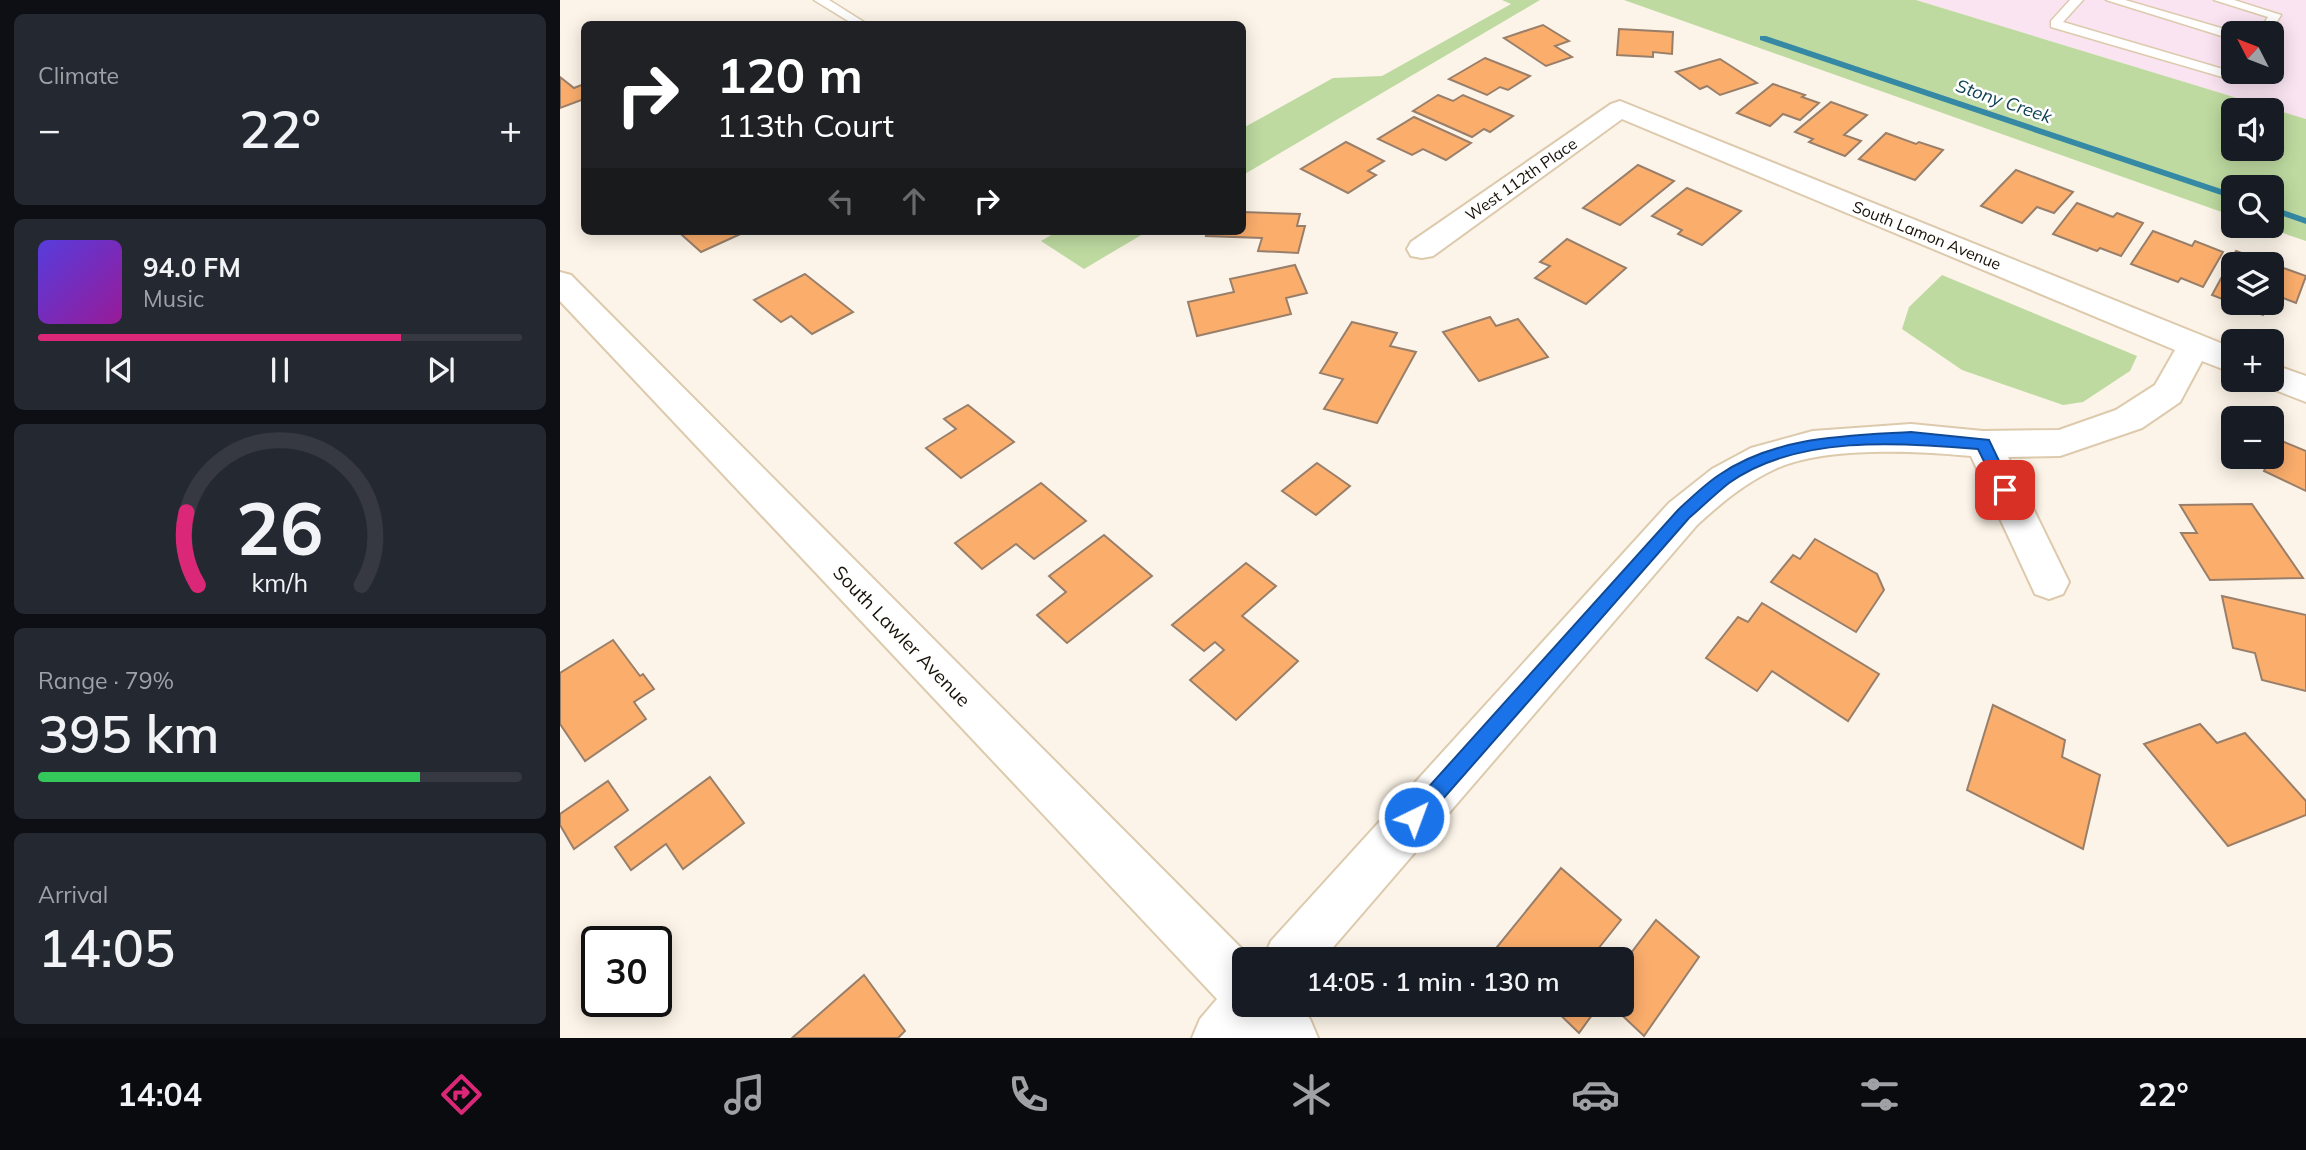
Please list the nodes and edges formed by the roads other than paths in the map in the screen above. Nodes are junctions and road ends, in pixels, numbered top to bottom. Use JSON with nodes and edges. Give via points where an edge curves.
{"nodes":[{"id":1,"x":820,"y":0,"type":"edge"},
{"id":2,"x":2077,"y":0,"type":"edge"},
{"id":3,"x":2112,"y":0,"type":"edge"},
{"id":4,"x":2220,"y":0,"type":"edge"},
{"id":5,"x":856,"y":21,"type":"edge"},
{"id":6,"x":2272,"y":21,"type":"edge"},
{"id":7,"x":2221,"y":32,"type":"edge"},
{"id":8,"x":2221,"y":73,"type":"edge"},
{"id":9,"x":1620,"y":108,"type":"joint"},
{"id":10,"x":1422,"y":249,"type":"dead end"},
{"id":11,"x":560,"y":282,"type":"edge"},
{"id":12,"x":2194,"y":345,"type":"junction"},
{"id":13,"x":2221,"y":355,"type":"edge"},
{"id":14,"x":2284,"y":381,"type":"edge"},
{"id":15,"x":2306,"y":390,"type":"edge"},
{"id":16,"x":1983,"y":444,"type":"junction"},
{"id":17,"x":2049,"y":582,"type":"dead end"},
{"id":18,"x":1300,"y":947,"type":"edge"},
{"id":19,"x":1232,"y":977,"type":"edge"},
{"id":20,"x":1238,"y":1017,"type":"edge"},
{"id":21,"x":1271,"y":1017,"type":"edge"},
{"id":22,"x":1219,"y":1038,"type":"edge"},
{"id":23,"x":1291,"y":1038,"type":"edge"}],
"edges":[{"from":1,"to":5,"type":"lane"},
{"from":2,"to":8,"type":"lane","via":[[2055,24]]},
{"from":3,"to":7,"type":"lane"},
{"from":4,"to":6,"type":"lane","via":[[2276,15]]},
{"from":9,"to":10,"type":"street","name":"West 112th Place"},
{"from":9,"to":12,"type":"street","name":"South Lamon Avenue"},
{"from":11,"to":19,"type":"street","name":"South Lawler Avenue"},
{"from":12,"to":13,"type":"street","name":"South Lamon Avenue"},
{"from":12,"to":16,"type":"street","via":[[2168,393],[2129,419],[2060,443]]},
{"from":14,"to":15,"type":"street"},
{"from":16,"to":17,"type":"street"},
{"from":16,"to":18,"type":"street","via":[[1911,437],[1813,444],[1765,458],[1725,479],[1683,514]]},
{"from":20,"to":22,"type":"street"},
{"from":21,"to":23,"type":"street"}]}
